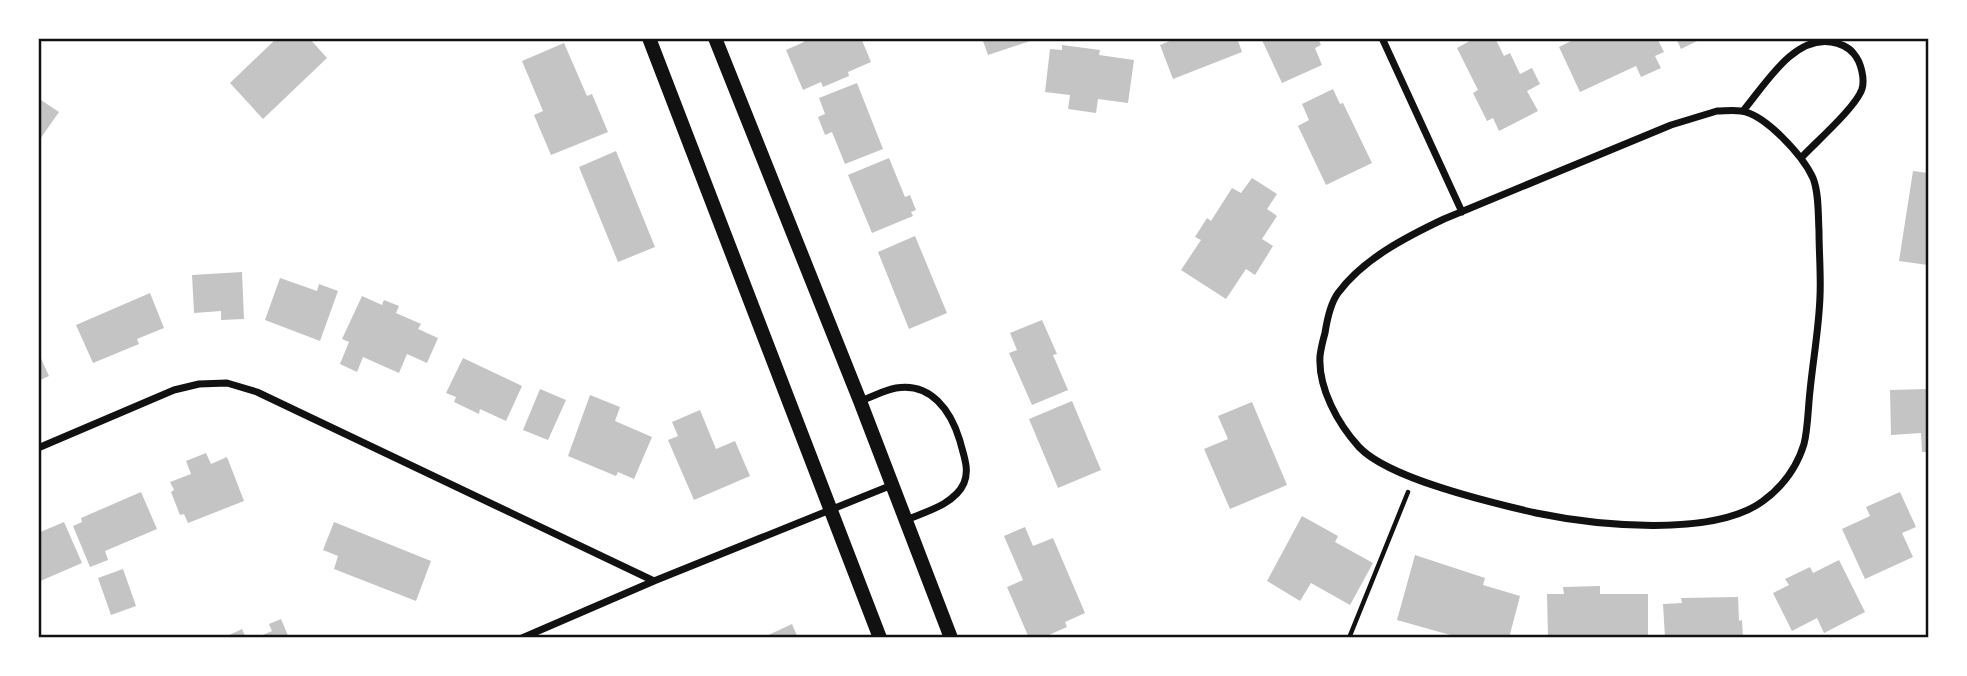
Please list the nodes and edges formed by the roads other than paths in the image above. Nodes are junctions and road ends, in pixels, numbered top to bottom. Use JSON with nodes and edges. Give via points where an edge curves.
{"nodes":[{"id":1,"x":649,"y":38,"type":"edge"},
{"id":2,"x":715,"y":38,"type":"edge"},
{"id":3,"x":1382,"y":38,"type":"edge"},
{"id":4,"x":1743,"y":111,"type":"junction"},
{"id":5,"x":1802,"y":157,"type":"junction"},
{"id":6,"x":1462,"y":212,"type":"junction"},
{"id":7,"x":860,"y":401,"type":"junction"},
{"id":8,"x":38,"y":449,"type":"edge"},
{"id":9,"x":892,"y":485,"type":"junction"},
{"id":10,"x":830,"y":510,"type":"junction"},
{"id":11,"x":906,"y":520,"type":"junction"},
{"id":12,"x":654,"y":581,"type":"junction"},
{"id":13,"x":531,"y":636,"type":"edge"},
{"id":14,"x":522,"y":638,"type":"edge"},
{"id":15,"x":880,"y":638,"type":"edge"},
{"id":16,"x":950,"y":638,"type":"edge"}],
"edges":[{"from":1,"to":10,"type":"main road"},
{"from":2,"to":7,"type":"main road"},
{"from":3,"to":6,"type":"street"},
{"from":4,"to":5,"type":"street","via":[[1775,130]]},
{"from":4,"to":5,"type":"street","via":[[1803,47],[1819,40],[1840,43],[1854,53],[1863,72],[1856,100]]},
{"from":4,"to":6,"type":"street","via":[[1717,111],[1671,125]]},
{"from":5,"to":6,"type":"street","via":[[1814,180],[1818,208],[1820,297],[1804,444],[1780,488],[1761,503],[1732,517],[1705,522],[1655,525],[1541,514],[1413,478],[1360,448],[1324,387],[1320,357],[1335,296],[1357,272],[1410,235]]},
{"from":7,"to":9,"type":"main road"},
{"from":7,"to":11,"type":"street","via":[[897,388],[926,392],[940,400],[956,428],[966,466],[964,484],[937,508]]},
{"from":8,"to":12,"type":"street","via":[[174,390],[227,383],[257,392]]},
{"from":9,"to":10,"type":"street"},
{"from":9,"to":11,"type":"main road"},
{"from":10,"to":12,"type":"street"},
{"from":10,"to":15,"type":"main road"},
{"from":11,"to":16,"type":"main road"},
{"from":12,"to":13,"type":"street"},
{"from":13,"to":14,"type":"street"}]}
